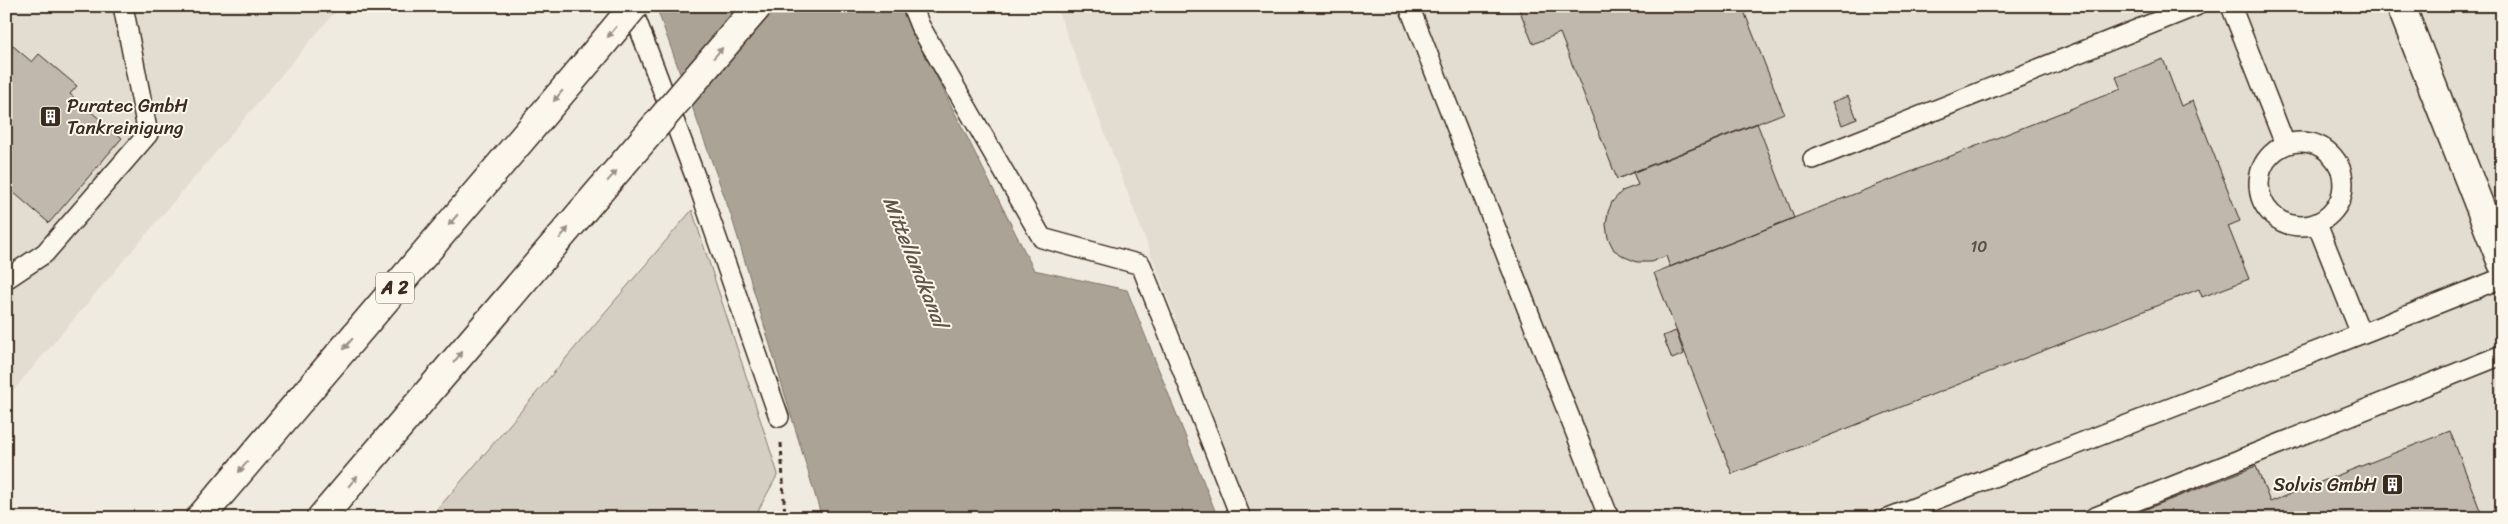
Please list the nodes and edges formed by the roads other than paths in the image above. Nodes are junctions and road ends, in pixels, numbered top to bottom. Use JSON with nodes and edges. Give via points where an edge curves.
{"nodes":[{"id":1,"x":123,"y":6,"type":"edge"},
{"id":2,"x":633,"y":6,"type":"edge"},
{"id":3,"x":758,"y":6,"type":"edge"},
{"id":4,"x":912,"y":6,"type":"edge"},
{"id":5,"x":1409,"y":6,"type":"edge"},
{"id":6,"x":2196,"y":6,"type":"edge"},
{"id":7,"x":2231,"y":6,"type":"edge"},
{"id":8,"x":2401,"y":6,"type":"edge"},
{"id":9,"x":2285,"y":144,"type":"junction"},
{"id":10,"x":1813,"y":159,"type":"dead end"},
{"id":11,"x":2317,"y":224,"type":"junction"},
{"id":12,"x":2502,"y":263,"type":"edge"},
{"id":13,"x":2502,"y":278,"type":"edge"},
{"id":14,"x":6,"y":279,"type":"edge"},
{"id":15,"x":2360,"y":334,"type":"junction"},
{"id":16,"x":2502,"y":355,"type":"edge"},
{"id":17,"x":779,"y":417,"type":"road end"},
{"id":18,"x":200,"y":518,"type":"edge"},
{"id":19,"x":321,"y":518,"type":"edge"},
{"id":20,"x":1241,"y":518,"type":"edge"},
{"id":21,"x":1609,"y":518,"type":"edge"},
{"id":22,"x":1888,"y":518,"type":"edge"},
{"id":23,"x":2093,"y":518,"type":"edge"}],
"edges":[{"from":1,"to":14,"type":"lane","via":[[148,134],[45,253]]},
{"from":2,"to":17,"type":"lane"},
{"from":2,"to":18,"type":"main road","number":"A 2","one_way":true,"bridge":true},
{"from":19,"to":3,"type":"main road","one_way":true,"bridge":true},
{"from":4,"to":20,"type":"lane","via":[[920,26],[1042,238],[1141,266]]},
{"from":5,"to":21,"type":"lane"},
{"from":6,"to":10,"type":"lane"},
{"from":7,"to":9,"type":"lane"},
{"from":8,"to":12,"type":"main road"},
{"from":9,"to":11,"type":"lane","via":[[2301,141],[2318,144],[2332,154],[2340,168],[2343,185],[2340,200],[2330,216]]},
{"from":9,"to":11,"type":"lane","via":[[2270,153],[2261,167],[2260,200],[2270,214],[2284,223],[2299,226]]},
{"from":11,"to":15,"type":"lane"},
{"from":13,"to":15,"type":"lane"},
{"from":15,"to":22,"type":"lane"},
{"from":16,"to":23,"type":"lane"}]}
